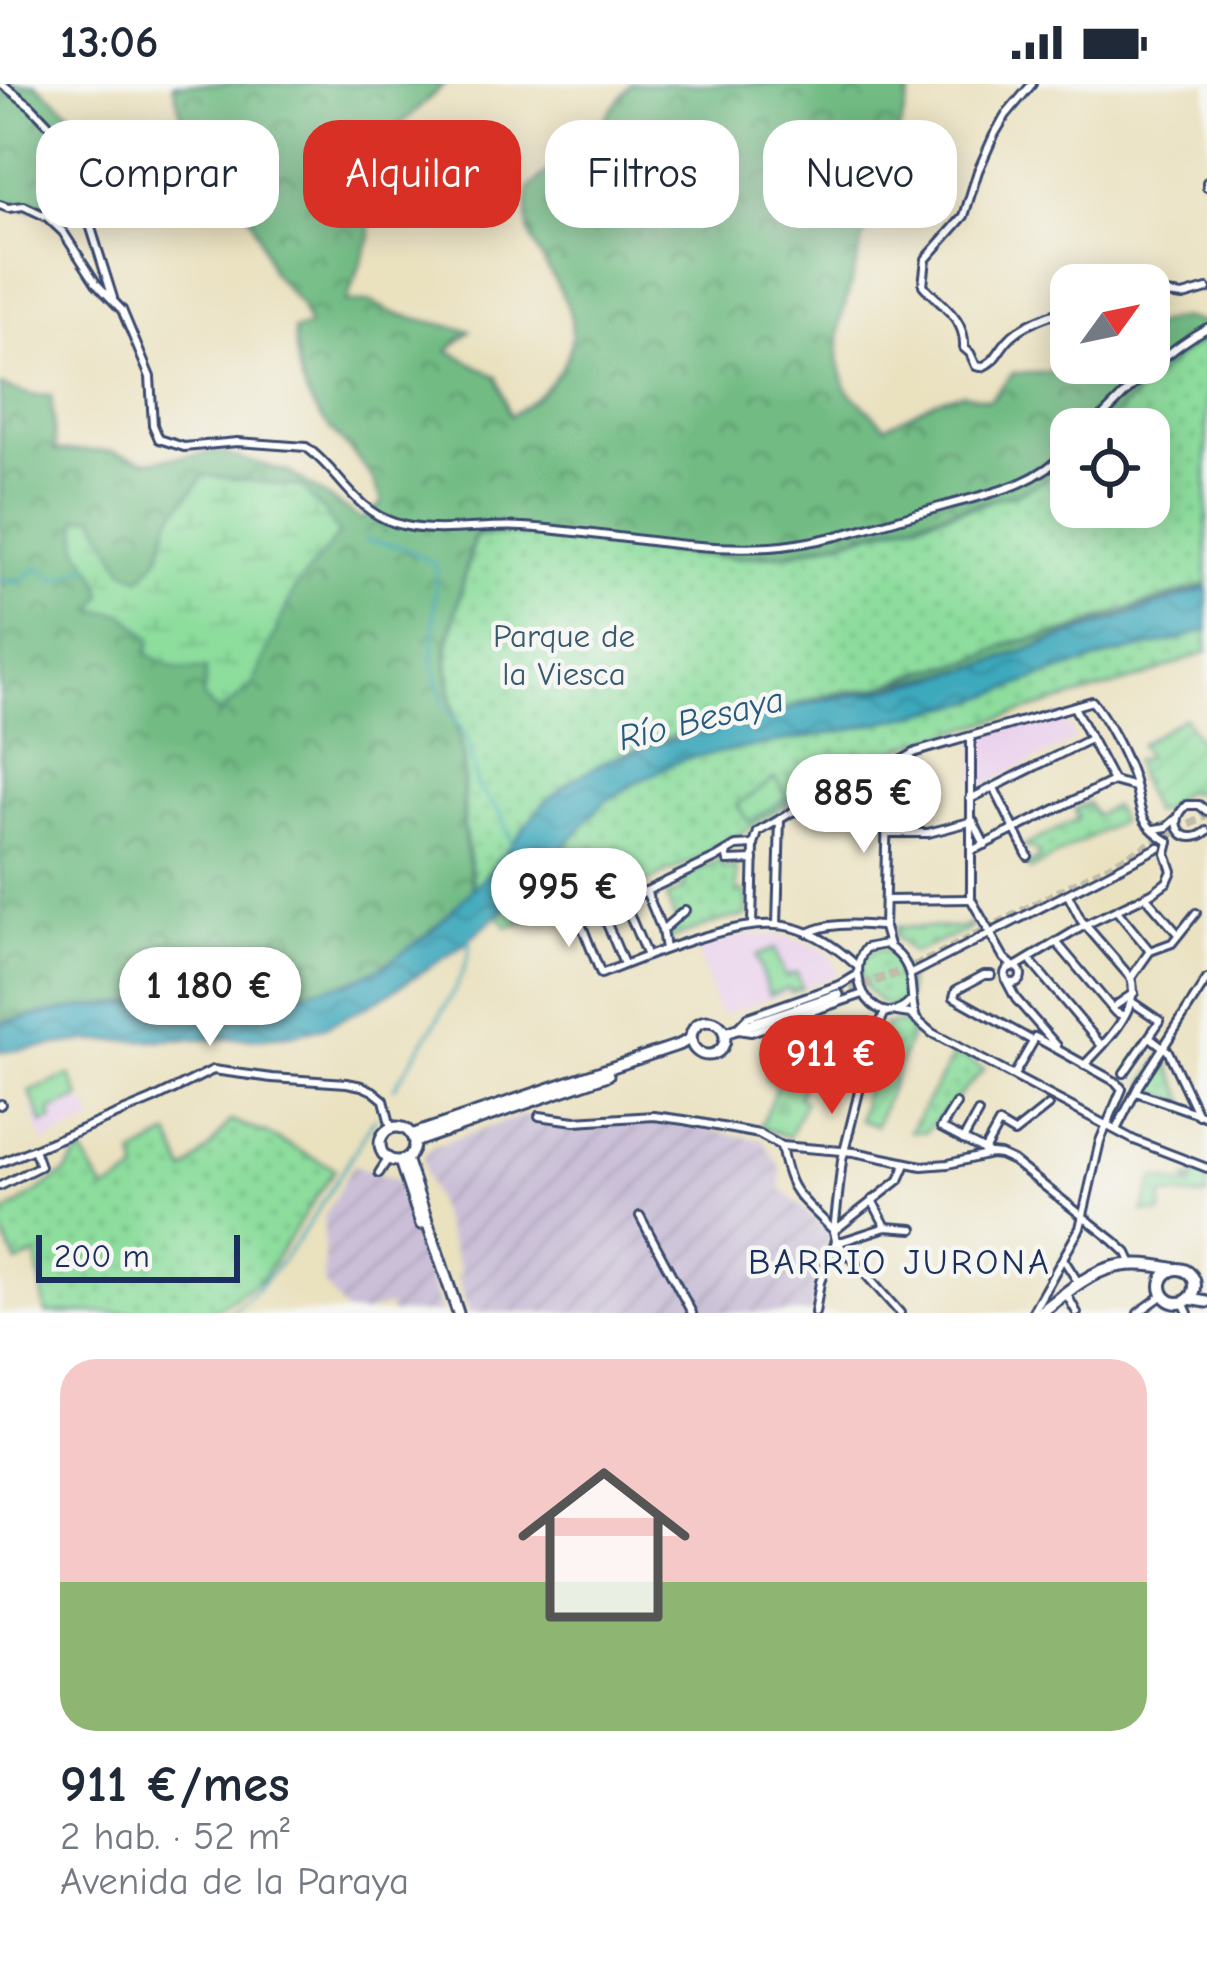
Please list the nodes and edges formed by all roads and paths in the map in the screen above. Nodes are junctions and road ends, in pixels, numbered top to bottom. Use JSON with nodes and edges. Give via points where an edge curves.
{"nodes":[{"id":1,"x":2,"y":84,"type":"edge"},
{"id":2,"x":1032,"y":84,"type":"edge"},
{"id":3,"x":0,"y":205,"type":"edge"},
{"id":4,"x":1207,"y":289,"type":"edge"},
{"id":5,"x":1170,"y":294,"type":"edge"},
{"id":6,"x":113,"y":298,"type":"junction"},
{"id":7,"x":1050,"y":316,"type":"edge"},
{"id":8,"x":1207,"y":328,"type":"edge"},
{"id":9,"x":1111,"y":408,"type":"edge"},
{"id":10,"x":1050,"y":468,"type":"edge"},
{"id":11,"x":1074,"y":707,"type":"junction"},
{"id":12,"x":971,"y":737,"type":"junction"},
{"id":13,"x":1090,"y":739,"type":"junction"},
{"id":14,"x":1130,"y":772,"type":"junction"},
{"id":15,"x":1115,"y":781,"type":"junction"},
{"id":16,"x":1135,"y":787,"type":"junction"},
{"id":17,"x":994,"y":788,"type":"junction"},
{"id":18,"x":970,"y":800,"type":"junction"},
{"id":19,"x":1206,"y":808,"type":"edge"},
{"id":20,"x":886,"y":813,"type":"junction"},
{"id":21,"x":970,"y":817,"type":"junction"},
{"id":22,"x":1177,"y":817,"type":"junction"},
{"id":23,"x":780,"y":819,"type":"junction"},
{"id":24,"x":1154,"y":829,"type":"junction"},
{"id":25,"x":1015,"y":831,"type":"junction"},
{"id":26,"x":1207,"y":831,"type":"edge"},
{"id":27,"x":886,"y":833,"type":"junction"},
{"id":28,"x":1186,"y":836,"type":"junction"},
{"id":29,"x":1169,"y":842,"type":"junction"},
{"id":30,"x":754,"y":845,"type":"junction"},
{"id":31,"x":985,"y":845,"type":"junction"},
{"id":32,"x":1159,"y":847,"type":"dead end"},
{"id":33,"x":971,"y":851,"type":"junction"},
{"id":34,"x":726,"y":852,"type":"junction"},
{"id":35,"x":1028,"y":856,"type":"dead end"},
{"id":36,"x":754,"y":860,"type":"junction"},
{"id":37,"x":646,"y":892,"type":"junction"},
{"id":38,"x":1067,"y":894,"type":"junction"},
{"id":39,"x":1146,"y":897,"type":"junction"},
{"id":40,"x":971,"y":899,"type":"junction"},
{"id":41,"x":885,"y":900,"type":"junction"},
{"id":42,"x":624,"y":902,"type":"junction"},
{"id":43,"x":685,"y":910,"type":"dead end"},
{"id":44,"x":1117,"y":911,"type":"junction"},
{"id":45,"x":602,"y":913,"type":"junction"},
{"id":46,"x":1196,"y":913,"type":"dead end"},
{"id":47,"x":752,"y":924,"type":"junction"},
{"id":48,"x":777,"y":925,"type":"junction"},
{"id":49,"x":1085,"y":925,"type":"junction"},
{"id":50,"x":884,"y":927,"type":"junction"},
{"id":51,"x":662,"y":930,"type":"junction"},
{"id":52,"x":808,"y":933,"type":"junction"},
{"id":53,"x":991,"y":933,"type":"junction"},
{"id":54,"x":1178,"y":934,"type":"junction"},
{"id":55,"x":1057,"y":943,"type":"junction"},
{"id":56,"x":876,"y":944,"type":"junction"},
{"id":57,"x":889,"y":945,"type":"junction"},
{"id":58,"x":665,"y":949,"type":"junction"},
{"id":59,"x":864,"y":950,"type":"junction"},
{"id":60,"x":841,"y":951,"type":"junction"},
{"id":61,"x":1150,"y":952,"type":"junction"},
{"id":62,"x":647,"y":956,"type":"junction"},
{"id":63,"x":1035,"y":959,"type":"junction"},
{"id":64,"x":624,"y":965,"type":"junction"},
{"id":65,"x":856,"y":965,"type":"junction"},
{"id":66,"x":1010,"y":971,"type":"junction"},
{"id":67,"x":911,"y":974,"type":"junction"},
{"id":68,"x":857,"y":975,"type":"junction"},
{"id":69,"x":991,"y":975,"type":"dead end"},
{"id":70,"x":1020,"y":978,"type":"junction"},
{"id":71,"x":1130,"y":978,"type":"junction"},
{"id":72,"x":1207,"y":980,"type":"edge"},
{"id":73,"x":838,"y":994,"type":"tunnel mouth"},
{"id":74,"x":864,"y":994,"type":"junction"},
{"id":75,"x":1133,"y":998,"type":"junction"},
{"id":76,"x":911,"y":1001,"type":"junction"},
{"id":77,"x":1020,"y":1003,"type":"junction"},
{"id":78,"x":1111,"y":1008,"type":"junction"},
{"id":79,"x":885,"y":1012,"type":"junction"},
{"id":80,"x":897,"y":1012,"type":"junction"},
{"id":81,"x":1123,"y":1015,"type":"junction"},
{"id":82,"x":916,"y":1019,"type":"junction"},
{"id":83,"x":1035,"y":1020,"type":"junction"},
{"id":84,"x":730,"y":1031,"type":"junction"},
{"id":85,"x":1150,"y":1037,"type":"junction"},
{"id":86,"x":1034,"y":1039,"type":"junction"},
{"id":87,"x":692,"y":1042,"type":"junction"},
{"id":88,"x":1102,"y":1046,"type":"junction"},
{"id":89,"x":1164,"y":1046,"type":"junction"},
{"id":90,"x":1064,"y":1053,"type":"junction"},
{"id":91,"x":1084,"y":1065,"type":"junction"},
{"id":92,"x":1124,"y":1073,"type":"dead end"},
{"id":93,"x":1014,"y":1076,"type":"junction"},
{"id":94,"x":1136,"y":1092,"type":"junction"},
{"id":95,"x":956,"y":1104,"type":"dead end"},
{"id":96,"x":1048,"y":1106,"type":"dead end"},
{"id":97,"x":978,"y":1113,"type":"dead end"},
{"id":98,"x":539,"y":1116,"type":"dead end"},
{"id":99,"x":1203,"y":1116,"type":"edge"},
{"id":100,"x":1106,"y":1124,"type":"junction"},
{"id":101,"x":391,"y":1128,"type":"junction"},
{"id":102,"x":1116,"y":1130,"type":"junction"},
{"id":103,"x":413,"y":1138,"type":"junction"},
{"id":104,"x":963,"y":1140,"type":"junction"},
{"id":105,"x":781,"y":1146,"type":"junction"},
{"id":106,"x":34,"y":1149,"type":"junction"},
{"id":107,"x":844,"y":1152,"type":"junction"},
{"id":108,"x":988,"y":1153,"type":"junction"},
{"id":109,"x":398,"y":1160,"type":"junction"},
{"id":110,"x":0,"y":1163,"type":"edge"},
{"id":111,"x":906,"y":1164,"type":"junction"},
{"id":112,"x":1207,"y":1168,"type":"edge"},
{"id":113,"x":380,"y":1173,"type":"dead end"},
{"id":114,"x":0,"y":1186,"type":"edge"},
{"id":115,"x":872,"y":1200,"type":"junction"},
{"id":116,"x":1084,"y":1215,"type":"junction"},
{"id":117,"x":640,"y":1216,"type":"dead end"},
{"id":118,"x":886,"y":1227,"type":"junction"},
{"id":119,"x":913,"y":1229,"type":"dead end"},
{"id":120,"x":834,"y":1231,"type":"junction"},
{"id":121,"x":836,"y":1241,"type":"junction"},
{"id":122,"x":1064,"y":1258,"type":"junction"},
{"id":123,"x":1136,"y":1266,"type":"junction"},
{"id":124,"x":1174,"y":1268,"type":"junction"},
{"id":125,"x":1078,"y":1282,"type":"junction"},
{"id":126,"x":1162,"y":1289,"type":"junction"},
{"id":127,"x":1066,"y":1293,"type":"junction"},
{"id":128,"x":1193,"y":1293,"type":"edge"},
{"id":129,"x":1207,"y":1301,"type":"edge"},
{"id":130,"x":455,"y":1313,"type":"edge"},
{"id":131,"x":692,"y":1313,"type":"edge"},
{"id":132,"x":814,"y":1313,"type":"edge"},
{"id":133,"x":900,"y":1313,"type":"edge"},
{"id":134,"x":1039,"y":1313,"type":"edge"},
{"id":135,"x":1077,"y":1313,"type":"edge"},
{"id":136,"x":1138,"y":1313,"type":"edge"}],
"edges":[{"from":1,"to":6,"type":"street","via":[[50,125],[69,158]]},
{"from":2,"to":7,"type":"street","via":[[994,135],[964,216],[926,259],[923,285],[961,326],[964,348],[981,368],[1020,331]]},
{"from":3,"to":6,"type":"street","via":[[47,217]]},
{"from":4,"to":5,"type":"street"},
{"from":6,"to":10,"type":"street","via":[[142,356],[154,431],[164,442],[310,448],[359,504],[403,525],[541,528],[754,548],[808,542],[1020,485]]},
{"from":8,"to":9,"type":"street"},
{"from":11,"to":12,"type":"street"},
{"from":11,"to":13,"type":"street"},
{"from":11,"to":14,"type":"street","via":[[1095,703]]},
{"from":12,"to":18,"type":"street"},
{"from":12,"to":20,"type":"street","via":[[888,768]]},
{"from":13,"to":15,"type":"street"},
{"from":13,"to":17,"type":"street"},
{"from":14,"to":15,"type":"street"},
{"from":14,"to":16,"type":"street"},
{"from":15,"to":16,"type":"street"},
{"from":15,"to":25,"type":"street"},
{"from":16,"to":24,"type":"street"},
{"from":17,"to":18,"type":"street"},
{"from":17,"to":25,"type":"street"},
{"from":18,"to":21,"type":"street"},
{"from":19,"to":22,"type":"street","via":[[1187,805]]},
{"from":20,"to":23,"type":"street","via":[[794,812]]},
{"from":20,"to":27,"type":"street"},
{"from":21,"to":27,"type":"street","via":[[928,833]]},
{"from":21,"to":31,"type":"street"},
{"from":21,"to":33,"type":"street"},
{"from":22,"to":24,"type":"street"},
{"from":22,"to":28,"type":"street"},
{"from":23,"to":30,"type":"street","via":[[758,832]]},
{"from":23,"to":48,"type":"street"},
{"from":24,"to":29,"type":"street"},
{"from":25,"to":31,"type":"street"},
{"from":25,"to":35,"type":"street"},
{"from":26,"to":28,"type":"street"},
{"from":27,"to":41,"type":"street"},
{"from":28,"to":29,"type":"street"},
{"from":29,"to":39,"type":"street","via":[[1172,875]]},
{"from":30,"to":34,"type":"street"},
{"from":30,"to":36,"type":"street"},
{"from":31,"to":33,"type":"street"},
{"from":32,"to":38,"type":"street"},
{"from":33,"to":40,"type":"street"},
{"from":34,"to":36,"type":"street","via":[[728,861]]},
{"from":34,"to":37,"type":"street"},
{"from":36,"to":47,"type":"street"},
{"from":37,"to":42,"type":"street"},
{"from":37,"to":51,"type":"street"},
{"from":38,"to":49,"type":"street"},
{"from":38,"to":53,"type":"street"},
{"from":39,"to":44,"type":"street"},
{"from":39,"to":54,"type":"street"},
{"from":40,"to":41,"type":"street"},
{"from":40,"to":53,"type":"street"},
{"from":41,"to":50,"type":"street"},
{"from":42,"to":45,"type":"street"},
{"from":42,"to":62,"type":"street"},
{"from":43,"to":51,"type":"street"},
{"from":44,"to":49,"type":"street"},
{"from":44,"to":61,"type":"street"},
{"from":45,"to":64,"type":"street"},
{"from":45,"to":64,"type":"street","via":[[582,926],[601,974]]},
{"from":46,"to":54,"type":"street"},
{"from":47,"to":48,"type":"street"},
{"from":47,"to":58,"type":"street"},
{"from":48,"to":52,"type":"street"},
{"from":49,"to":55,"type":"street"},
{"from":49,"to":71,"type":"street"},
{"from":50,"to":52,"type":"street","via":[[832,925]]},
{"from":50,"to":56,"type":"street"},
{"from":50,"to":57,"type":"street"},
{"from":51,"to":58,"type":"street"},
{"from":52,"to":60,"type":"street"},
{"from":53,"to":66,"type":"street"},
{"from":53,"to":67,"type":"street"},
{"from":54,"to":61,"type":"street"},
{"from":55,"to":63,"type":"street"},
{"from":55,"to":78,"type":"street"},
{"from":56,"to":57,"type":"street"},
{"from":56,"to":59,"type":"street"},
{"from":57,"to":67,"type":"street"},
{"from":58,"to":62,"type":"street"},
{"from":59,"to":60,"type":"street"},
{"from":59,"to":65,"type":"street"},
{"from":60,"to":65,"type":"street"},
{"from":61,"to":71,"type":"street"},
{"from":62,"to":64,"type":"street"},
{"from":63,"to":66,"type":"street"},
{"from":63,"to":70,"type":"street"},
{"from":63,"to":88,"type":"street"},
{"from":65,"to":68,"type":"street"},
{"from":66,"to":70,"type":"street"},
{"from":66,"to":70,"type":"street","via":[[1011,983]]},
{"from":66,"to":77,"type":"street"},
{"from":67,"to":76,"type":"street"},
{"from":68,"to":74,"type":"street"},
{"from":68,"to":84,"type":"street"},
{"from":69,"to":86,"type":"street","via":[[953,997]]},
{"from":70,"to":77,"type":"street"},
{"from":71,"to":75,"type":"street"},
{"from":72,"to":89,"type":"street"},
{"from":73,"to":84,"type":"main road"},
{"from":74,"to":79,"type":"street"},
{"from":74,"to":84,"type":"street","via":[[751,1032]]},
{"from":75,"to":78,"type":"street"},
{"from":75,"to":81,"type":"street"},
{"from":75,"to":85,"type":"street","via":[[1160,1021]]},
{"from":76,"to":80,"type":"street"},
{"from":76,"to":82,"type":"street"},
{"from":77,"to":83,"type":"street"},
{"from":78,"to":81,"type":"street"},
{"from":79,"to":80,"type":"street"},
{"from":79,"to":107,"type":"street"},
{"from":80,"to":82,"type":"street"},
{"from":81,"to":88,"type":"street"},
{"from":82,"to":93,"type":"street"},
{"from":83,"to":86,"type":"street"},
{"from":83,"to":90,"type":"street"},
{"from":84,"to":87,"type":"main road","via":[[706,1021],[696,1025]]},
{"from":84,"to":87,"type":"main road","via":[[717,1053],[706,1055]]},
{"from":85,"to":89,"type":"street"},
{"from":85,"to":92,"type":"street"},
{"from":86,"to":90,"type":"street"},
{"from":86,"to":93,"type":"street"},
{"from":87,"to":103,"type":"main road"},
{"from":88,"to":91,"type":"street"},
{"from":89,"to":94,"type":"street"},
{"from":89,"to":99,"type":"street"},
{"from":90,"to":91,"type":"street"},
{"from":91,"to":100,"type":"street","via":[[1122,1086]]},
{"from":93,"to":100,"type":"street"},
{"from":94,"to":99,"type":"street"},
{"from":94,"to":102,"type":"street"},
{"from":95,"to":104,"type":"street","via":[[941,1128]]},
{"from":96,"to":108,"type":"street","via":[[1014,1133],[999,1124]]},
{"from":97,"to":104,"type":"street"},
{"from":98,"to":105,"type":"street","via":[[654,1116],[738,1129]]},
{"from":100,"to":102,"type":"street"},
{"from":100,"to":116,"type":"street"},
{"from":101,"to":103,"type":"main road"},
{"from":101,"to":106,"type":"street","via":[[383,1100],[362,1087],[213,1070]]},
{"from":101,"to":109,"type":"main road","via":[[380,1144]]},
{"from":102,"to":112,"type":"street"},
{"from":103,"to":109,"type":"main road","via":[[413,1150]]},
{"from":104,"to":108,"type":"street"},
{"from":105,"to":107,"type":"street"},
{"from":105,"to":120,"type":"street","via":[[788,1182]]},
{"from":106,"to":110,"type":"street"},
{"from":106,"to":114,"type":"street","via":[[40,1166]]},
{"from":107,"to":111,"type":"street"},
{"from":107,"to":120,"type":"street"},
{"from":108,"to":111,"type":"street"},
{"from":108,"to":116,"type":"street","via":[[1007,1157]]},
{"from":109,"to":113,"type":"street"},
{"from":109,"to":130,"type":"main road"},
{"from":111,"to":115,"type":"street"},
{"from":115,"to":118,"type":"street"},
{"from":115,"to":120,"type":"street"},
{"from":116,"to":122,"type":"street"},
{"from":116,"to":123,"type":"street"},
{"from":117,"to":131,"type":"street"},
{"from":118,"to":119,"type":"street"},
{"from":118,"to":121,"type":"street"},
{"from":120,"to":121,"type":"street"},
{"from":121,"to":132,"type":"street"},
{"from":121,"to":133,"type":"street"},
{"from":122,"to":125,"type":"street"},
{"from":122,"to":134,"type":"street"},
{"from":123,"to":124,"type":"highway"},
{"from":123,"to":125,"type":"highway","via":[[1103,1268]]},
{"from":123,"to":126,"type":"highway"},
{"from":124,"to":126,"type":"highway"},
{"from":124,"to":128,"type":"highway","via":[[1188,1271]]},
{"from":125,"to":127,"type":"highway"},
{"from":126,"to":128,"type":"highway","via":[[1172,1302]]},
{"from":126,"to":136,"type":"street"},
{"from":127,"to":134,"type":"highway"},
{"from":127,"to":135,"type":"street"},
{"from":128,"to":129,"type":"main road"}]}
